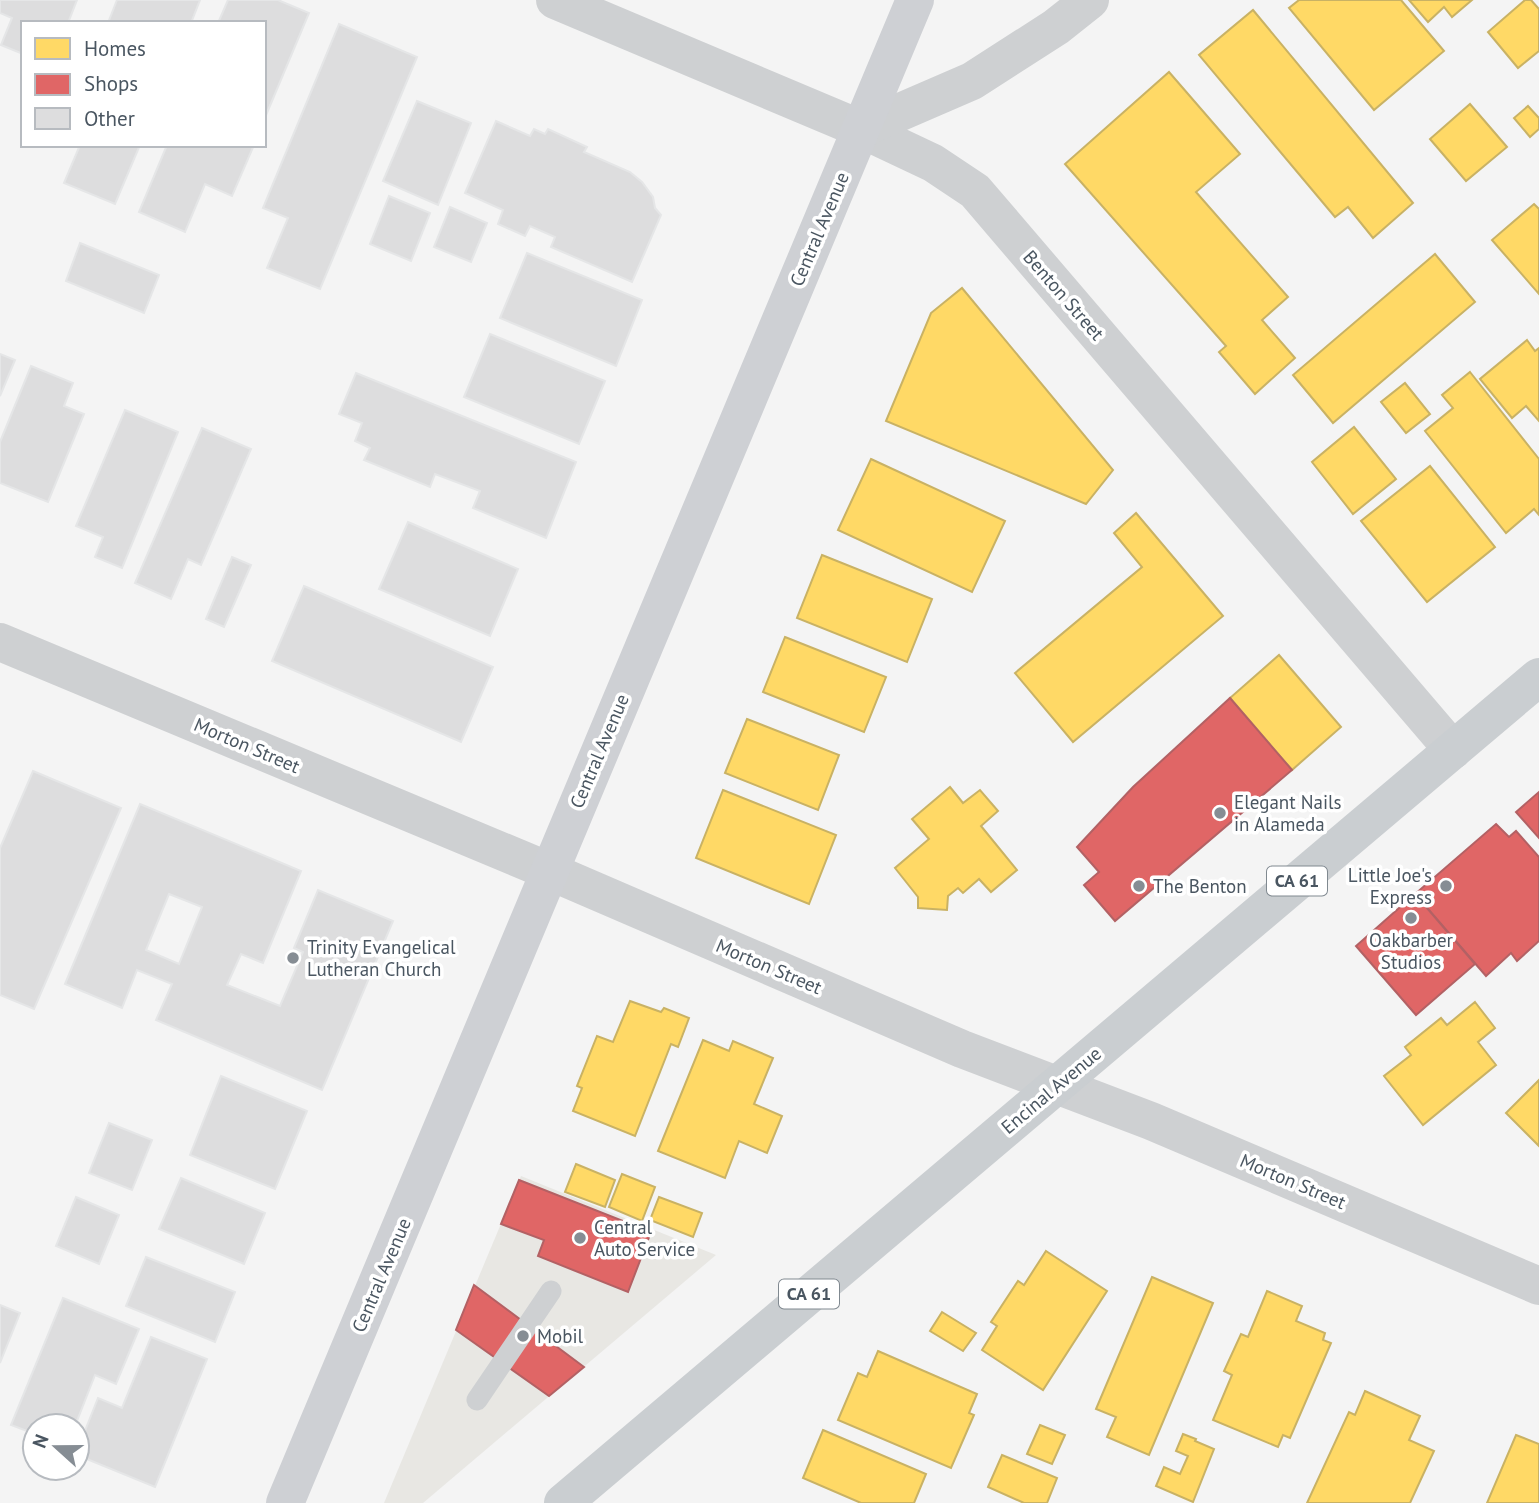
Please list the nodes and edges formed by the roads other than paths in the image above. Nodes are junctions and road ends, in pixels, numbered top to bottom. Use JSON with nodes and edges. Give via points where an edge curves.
{"nodes":[{"id":1,"x":555,"y":0,"type":"edge"},
{"id":2,"x":915,"y":0,"type":"edge"},
{"id":3,"x":1090,"y":0,"type":"edge"},
{"id":4,"x":861,"y":129,"type":"junction"},
{"id":5,"x":0,"y":642,"type":"edge"},
{"id":6,"x":1539,"y":677,"type":"edge"},
{"id":7,"x":1453,"y":750,"type":"junction"},
{"id":8,"x":549,"y":871,"type":"junction"},
{"id":9,"x":1056,"y":1085,"type":"junction"},
{"id":10,"x":1539,"y":1286,"type":"edge"},
{"id":11,"x":551,"y":1291,"type":"dead end"},
{"id":12,"x":477,"y":1400,"type":"dead end"},
{"id":13,"x":285,"y":1503,"type":"edge"},
{"id":14,"x":563,"y":1503,"type":"edge"}],
"edges":[{"from":1,"to":4,"type":"street","name":"Benton Street"},
{"from":2,"to":4,"type":"street","name":"Central Avenue"},
{"from":3,"to":4,"type":"street","via":[[972,81]]},
{"from":4,"to":7,"type":"street","name":"Benton Street","via":[[933,163],[975,191]]},
{"from":4,"to":8,"type":"street","name":"Central Avenue"},
{"from":5,"to":8,"type":"street","name":"Morton Street"},
{"from":6,"to":7,"type":"main road","name":"Encinal Avenue","number":"CA 61"},
{"from":7,"to":9,"type":"main road","name":"Encinal Avenue","number":"CA 61"},
{"from":8,"to":9,"type":"street","name":"Morton Street"},
{"from":8,"to":13,"type":"street","name":"Central Avenue"},
{"from":9,"to":10,"type":"street","name":"Morton Street"},
{"from":9,"to":14,"type":"main road","name":"Encinal Avenue","number":"CA 61"},
{"from":11,"to":12,"type":"lane"}]}
